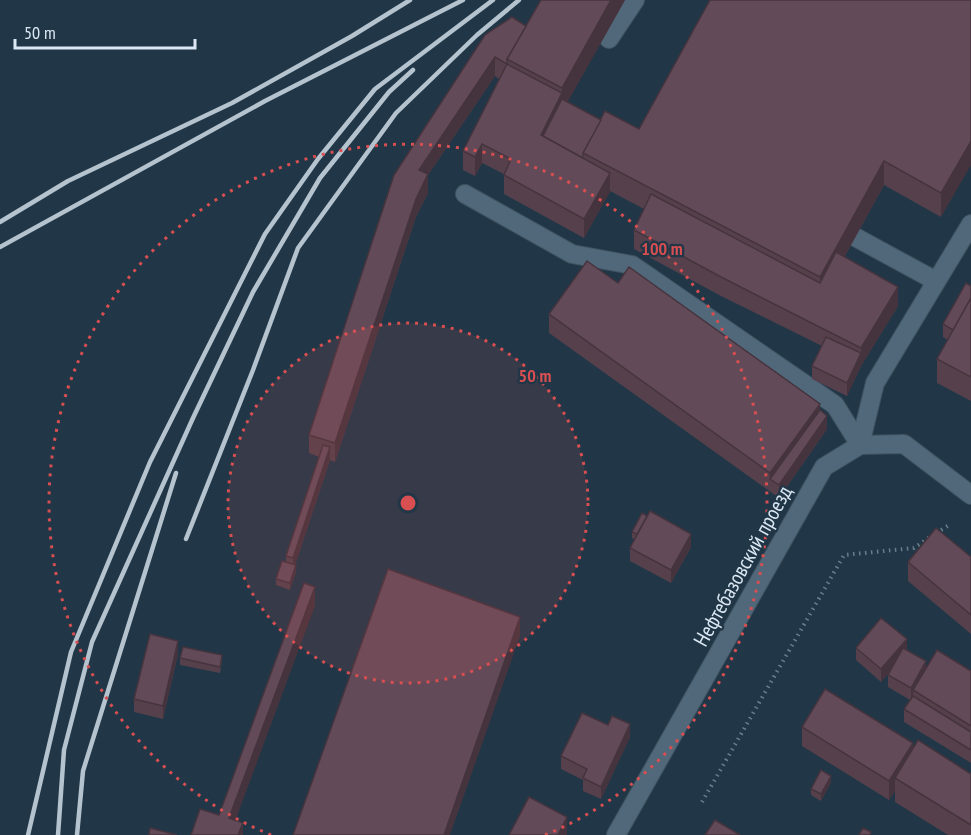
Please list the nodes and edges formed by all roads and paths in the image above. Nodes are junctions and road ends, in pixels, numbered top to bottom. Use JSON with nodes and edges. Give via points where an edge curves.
{"nodes":[{"id":1,"x":635,"y":0,"type":"edge"},
{"id":2,"x":609,"y":39,"type":"dead end"},
{"id":3,"x":465,"y":195,"type":"dead end"},
{"id":4,"x":814,"y":215,"type":"edge"},
{"id":5,"x":971,"y":224,"type":"edge"},
{"id":6,"x":936,"y":281,"type":"junction"},
{"id":7,"x":860,"y":445,"type":"junction"},
{"id":8,"x":971,"y":495,"type":"edge"},
{"id":9,"x":951,"y":524,"type":"dead end"},
{"id":10,"x":702,"y":802,"type":"dead end"},
{"id":11,"x":616,"y":835,"type":"edge"}],
"edges":[{"from":1,"to":2,"type":"street"},
{"from":3,"to":7,"type":"street","via":[[572,254],[632,265],[835,405]]},
{"from":4,"to":6,"type":"street"},
{"from":5,"to":6,"type":"street"},
{"from":6,"to":7,"type":"street","via":[[875,383]]},
{"from":7,"to":8,"type":"street","via":[[904,444]]},
{"from":7,"to":11,"type":"street","name":"Нефтебазовский проезд","via":[[824,467]]},
{"from":9,"to":10,"type":"path","via":[[914,548],[844,555]]}]}
